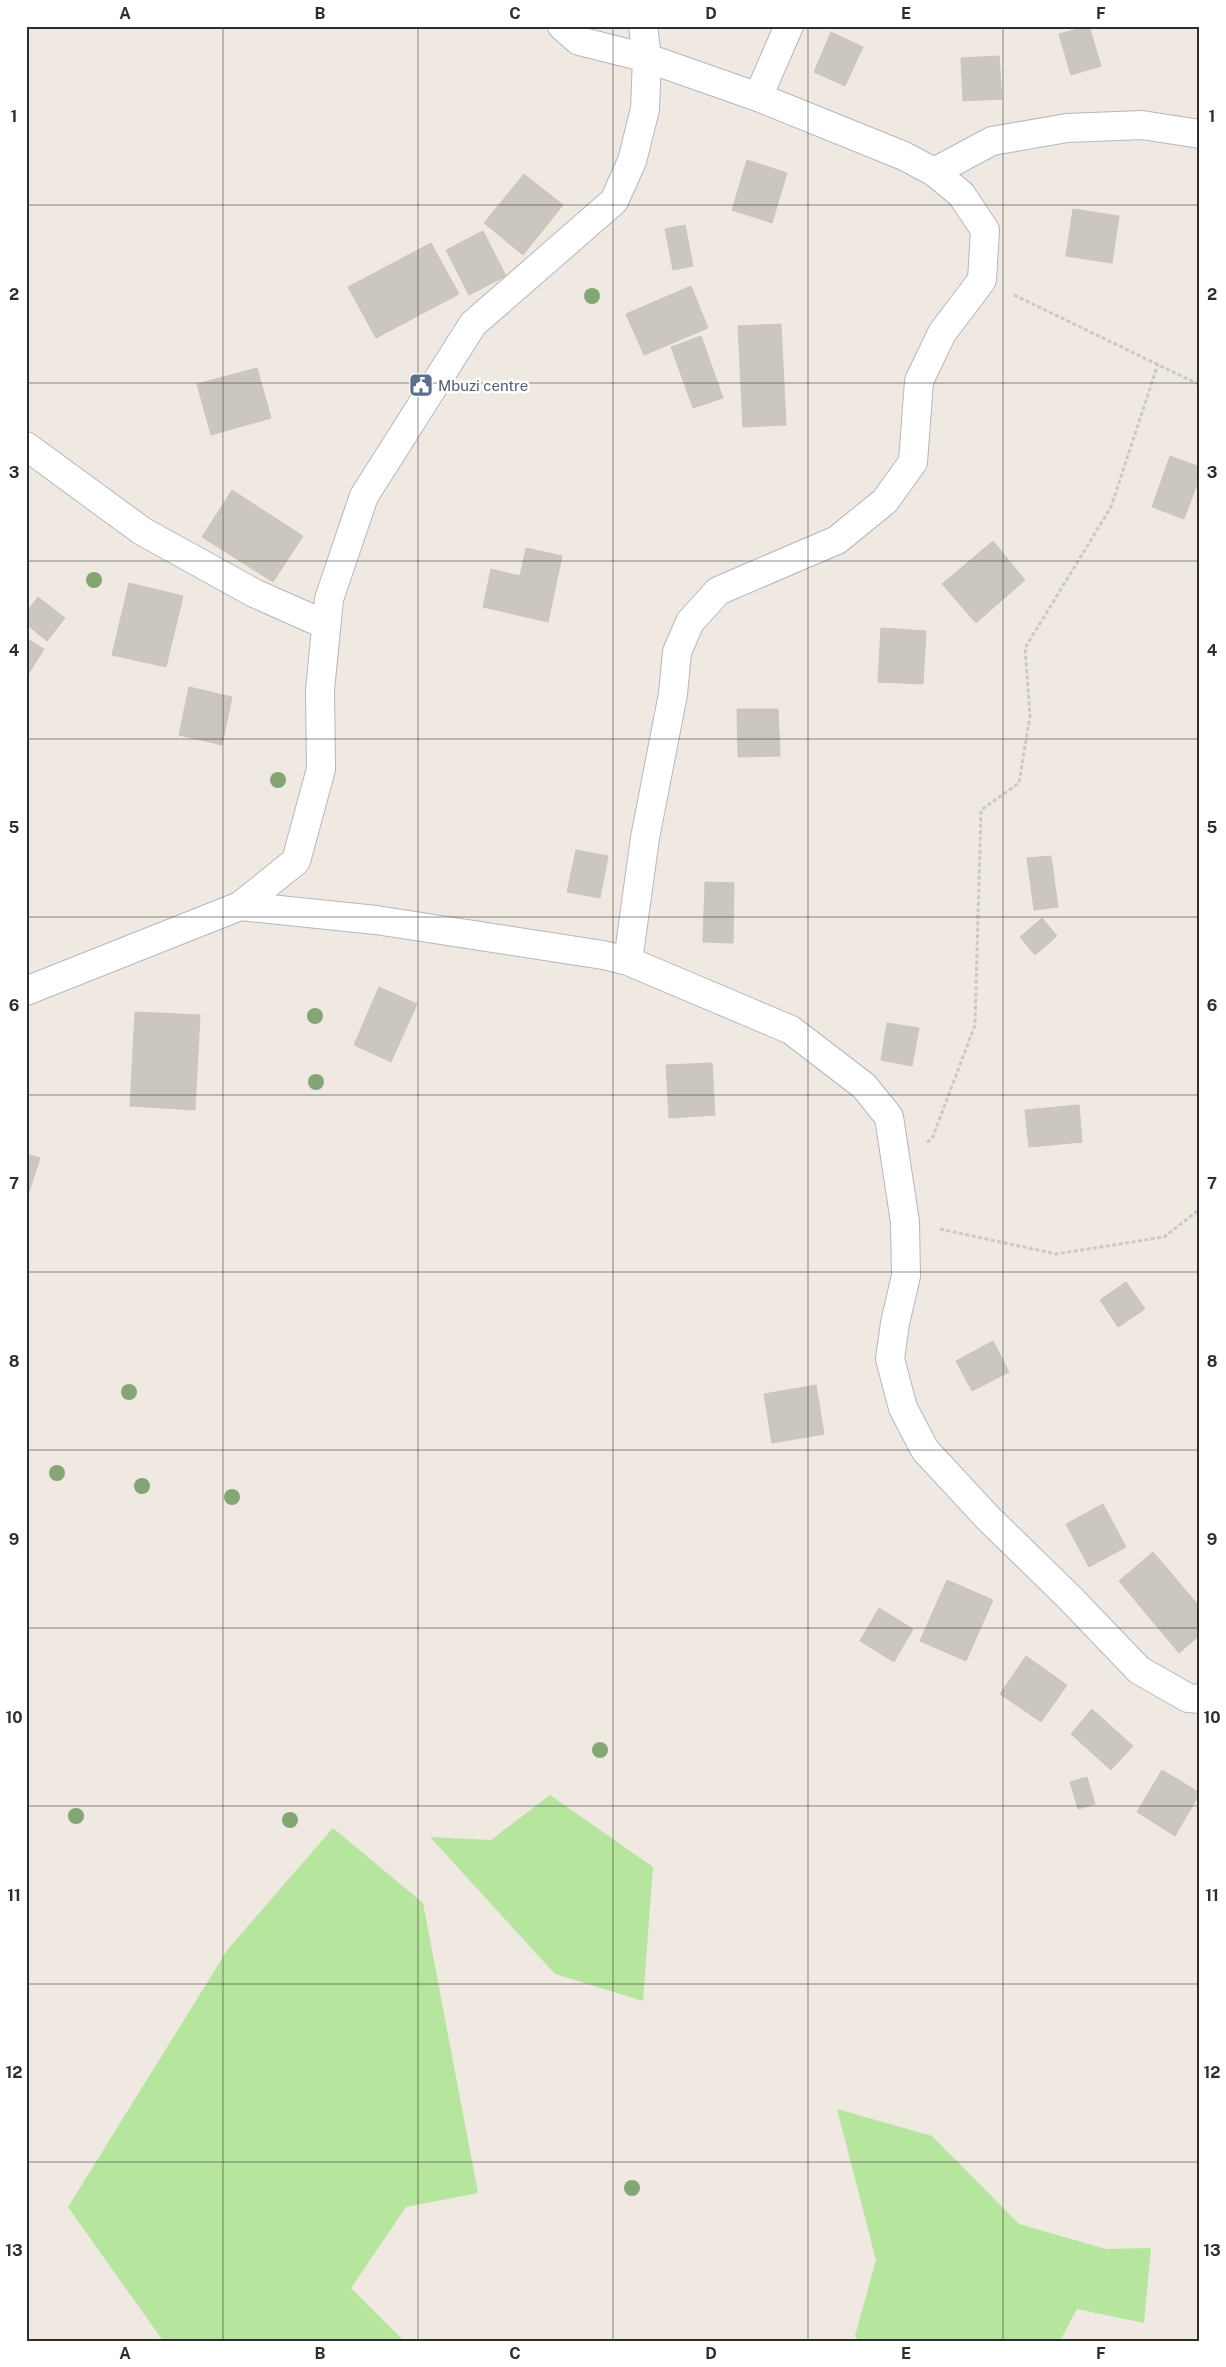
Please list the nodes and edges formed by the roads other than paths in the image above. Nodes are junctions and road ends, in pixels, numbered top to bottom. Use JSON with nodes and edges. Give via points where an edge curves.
{"nodes":[{"id":1,"x":562,"y":26,"type":"edge"},
{"id":2,"x":644,"y":26,"type":"edge"},
{"id":3,"x":789,"y":26,"type":"edge"},
{"id":4,"x":647,"y":58,"type":"junction"},
{"id":5,"x":758,"y":97,"type":"junction"},
{"id":6,"x":1200,"y":134,"type":"edge"},
{"id":7,"x":934,"y":172,"type":"junction"},
{"id":8,"x":26,"y":446,"type":"edge"},
{"id":9,"x":326,"y":625,"type":"junction"},
{"id":10,"x":240,"y":906,"type":"junction"},
{"id":11,"x":628,"y":961,"type":"junction"},
{"id":12,"x":26,"y":991,"type":"edge"},
{"id":13,"x":1200,"y":1699,"type":"edge"}],
"edges":[{"from":1,"to":4,"type":"street","via":[[579,42]]},
{"from":2,"to":4,"type":"street"},
{"from":3,"to":5,"type":"street"},
{"from":4,"to":5,"type":"street"},
{"from":4,"to":9,"type":"street","via":[[645,109],[632,161],[614,201],[473,324],[364,496],[329,599]]},
{"from":5,"to":7,"type":"street","via":[[904,156]]},
{"from":6,"to":7,"type":"street","via":[[1142,125],[1067,128],[992,141]]},
{"from":7,"to":11,"type":"street","via":[[961,194],[985,230],[982,280],[942,333],[919,380],[913,462],[885,501],[836,540],[718,591],[690,622],[676,652],[673,694],[645,838]]},
{"from":8,"to":9,"type":"street","via":[[142,531],[254,593]]},
{"from":9,"to":10,"type":"street","via":[[320,690],[320,769],[296,861]]},
{"from":10,"to":11,"type":"street","via":[[376,920],[603,954]]},
{"from":10,"to":12,"type":"street"},
{"from":11,"to":13,"type":"street","via":[[791,1030],[864,1086],[889,1117],[905,1222],[906,1276],[890,1359],[903,1408],[925,1450],[1139,1670],[1188,1698]]}]}
